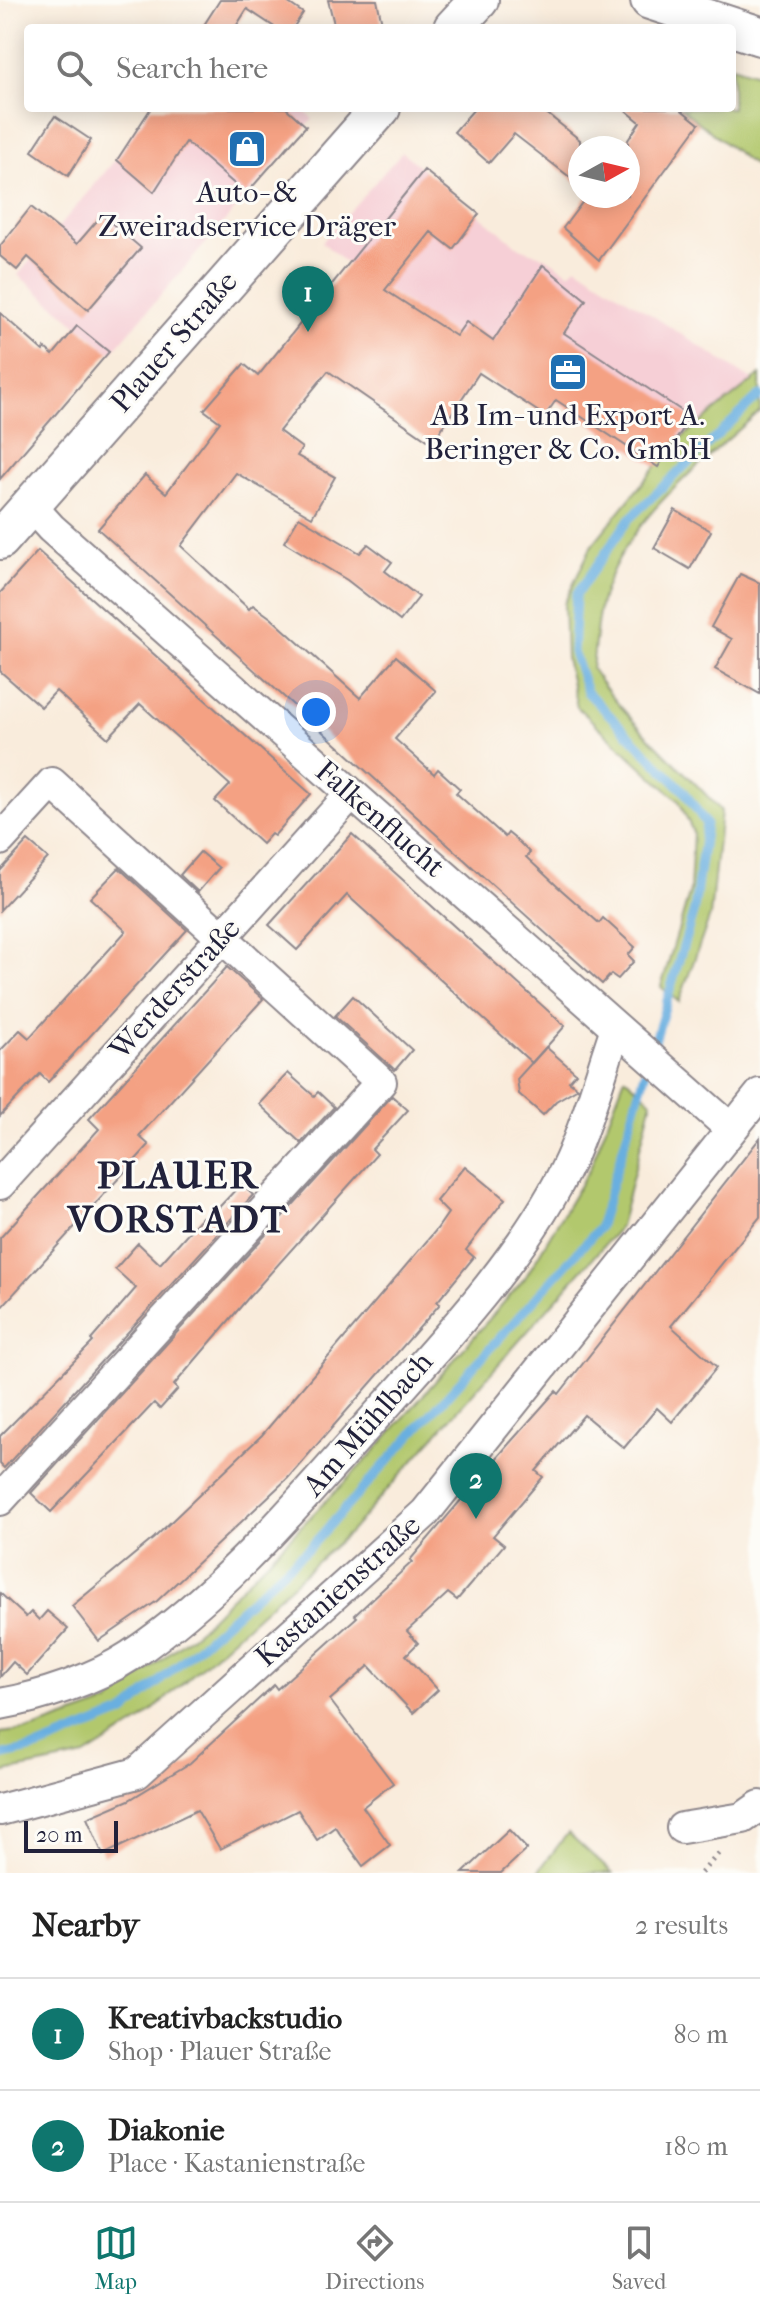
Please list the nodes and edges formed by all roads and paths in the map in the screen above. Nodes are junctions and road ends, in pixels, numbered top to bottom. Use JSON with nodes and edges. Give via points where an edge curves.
{"nodes":[{"id":1,"x":479,"y":0,"type":"edge"},
{"id":2,"x":650,"y":0,"type":"edge"},
{"id":3,"x":457,"y":24,"type":"edge"},
{"id":4,"x":723,"y":24,"type":"edge"},
{"id":5,"x":736,"y":28,"type":"edge"},
{"id":6,"x":760,"y":36,"type":"edge"},
{"id":7,"x":378,"y":112,"type":"edge"},
{"id":8,"x":32,"y":507,"type":"junction"},
{"id":9,"x":0,"y":540,"type":"edge"},
{"id":10,"x":351,"y":794,"type":"junction"},
{"id":11,"x":0,"y":840,"type":"edge"},
{"id":12,"x":222,"y":937,"type":"junction"},
{"id":13,"x":624,"y":1035,"type":"junction"},
{"id":14,"x":760,"y":1094,"type":"edge"},
{"id":15,"x":730,"y":1128,"type":"junction"},
{"id":16,"x":0,"y":1184,"type":"edge"},
{"id":17,"x":0,"y":1500,"type":"edge"},
{"id":18,"x":0,"y":1704,"type":"edge"},
{"id":19,"x":760,"y":1806,"type":"edge"},
{"id":20,"x":0,"y":1810,"type":"edge"},
{"id":21,"x":682,"y":1828,"type":"dead end"}],
"edges":[{"from":1,"to":3,"type":"main road"},
{"from":2,"to":4,"type":"main road"},
{"from":5,"to":6,"type":"main road"},
{"from":7,"to":8,"type":"main road","name":"Plauer Straße"},
{"from":8,"to":9,"type":"main road","name":"Plauer Straße"},
{"from":8,"to":10,"type":"street","name":"Falkenflucht"},
{"from":10,"to":12,"type":"street","name":"Werderstraße"},
{"from":10,"to":13,"type":"street","name":"Falkenflucht"},
{"from":11,"to":12,"type":"street","via":[[52,783]]},
{"from":12,"to":16,"type":"street","name":"Werderstraße"},
{"from":12,"to":17,"type":"street","via":[[381,1082]]},
{"from":13,"to":15,"type":"street","name":"Falkenflucht"},
{"from":13,"to":18,"type":"street","name":"Am Mühlbach","via":[[570,1160],[518,1247],[421,1366],[283,1520],[203,1601],[127,1658],[37,1698]]},
{"from":14,"to":15,"type":"street","name":"Kastanienstraße"},
{"from":15,"to":20,"type":"street","name":"Kastanienstraße","via":[[425,1513],[137,1773]]},
{"from":19,"to":21,"type":"street","via":[[743,1818]]}]}
